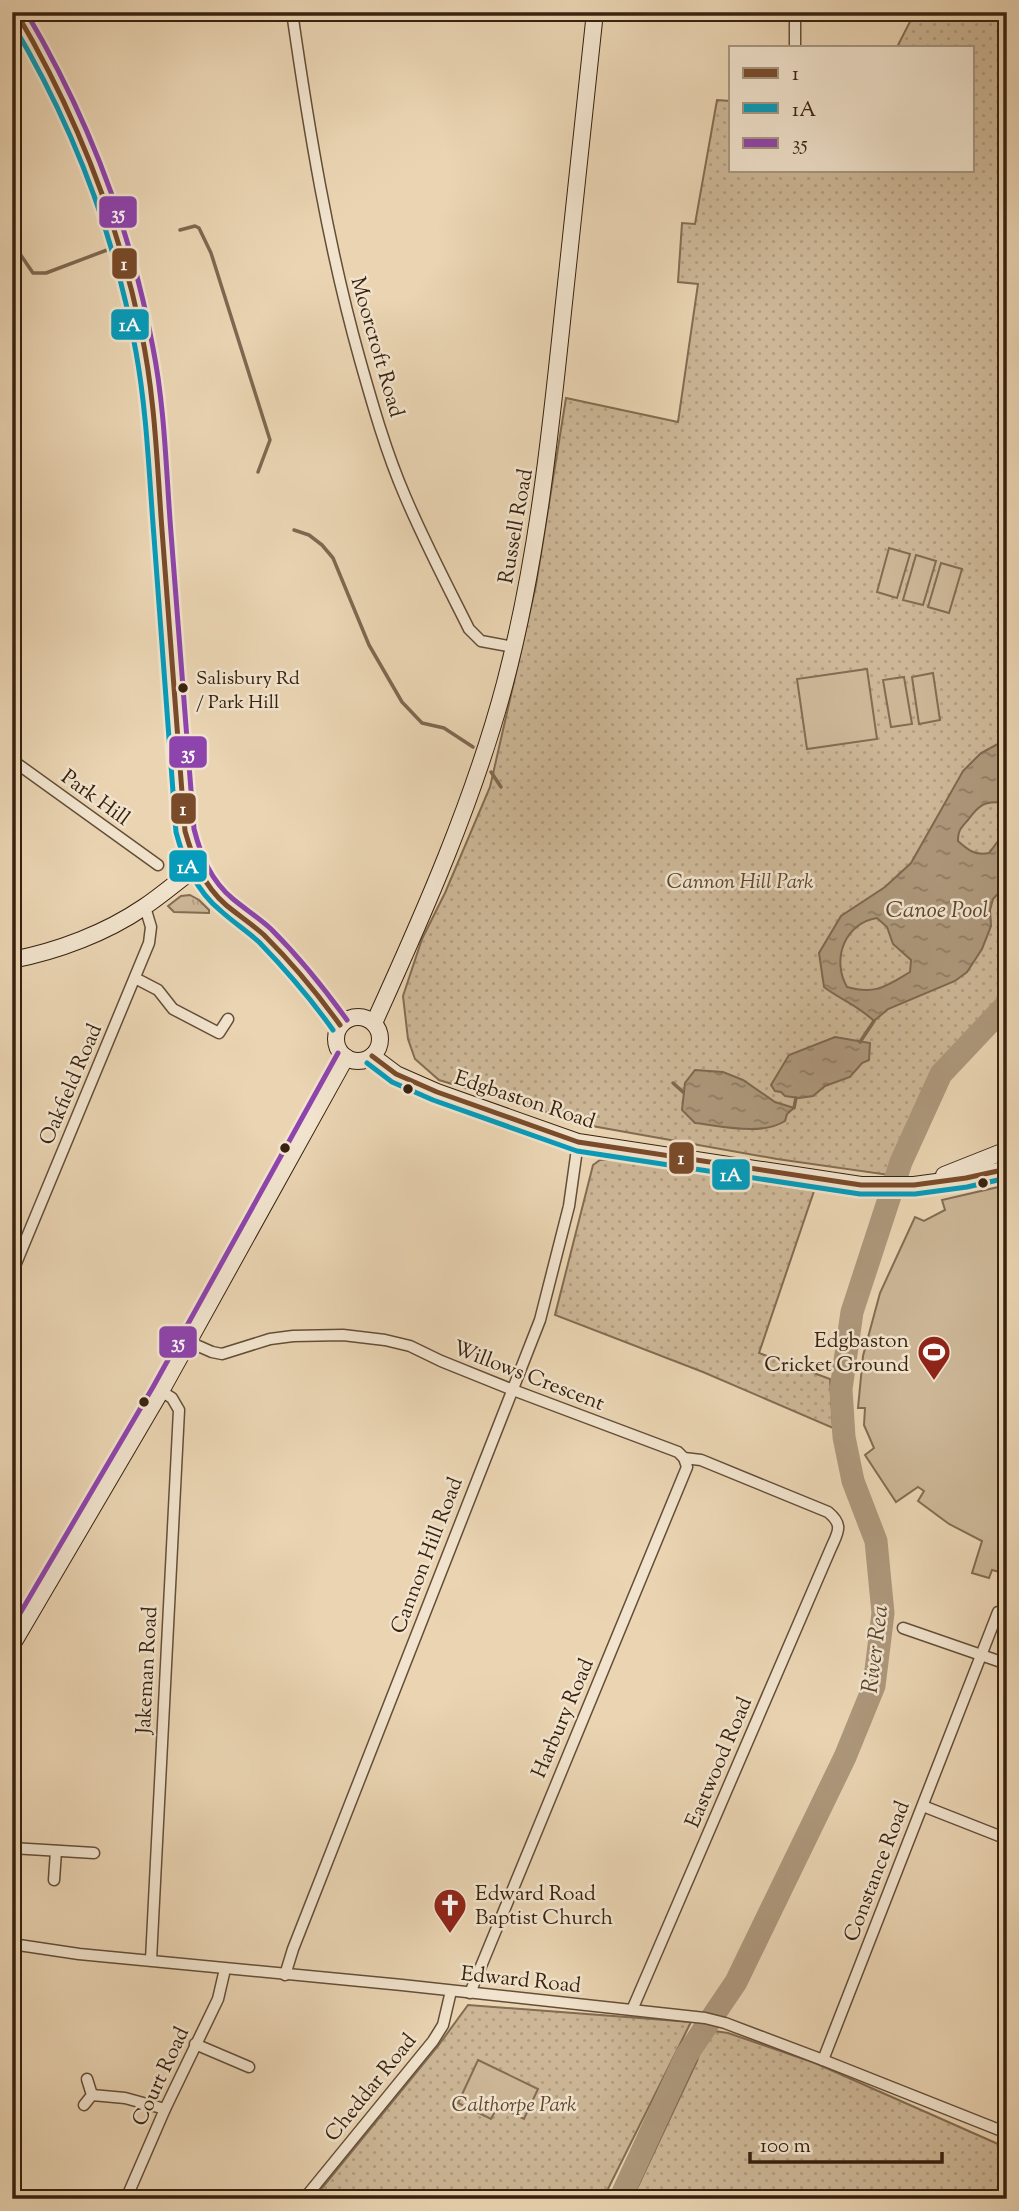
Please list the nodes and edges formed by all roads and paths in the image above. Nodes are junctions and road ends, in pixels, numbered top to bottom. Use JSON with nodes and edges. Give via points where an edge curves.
{"nodes":[{"id":1,"x":16,"y":12,"type":"edge"},
{"id":2,"x":292,"y":12,"type":"edge"},
{"id":3,"x":595,"y":12,"type":"edge"},
{"id":4,"x":795,"y":12,"type":"edge"},
{"id":5,"x":19,"y":31,"type":"edge"},
{"id":6,"x":795,"y":46,"type":"edge"},
{"id":7,"x":513,"y":647,"type":"junction"},
{"id":8,"x":12,"y":760,"type":"edge"},
{"id":9,"x":158,"y":865,"type":"dead end"},
{"id":10,"x":197,"y":867,"type":"junction"},
{"id":11,"x":145,"y":906,"type":"junction"},
{"id":12,"x":12,"y":960,"type":"edge"},
{"id":13,"x":135,"y":978,"type":"junction"},
{"id":14,"x":228,"y":1019,"type":"dead end"},
{"id":15,"x":374,"y":1023,"type":"junction"},
{"id":16,"x":340,"y":1025,"type":"junction"},
{"id":17,"x":372,"y":1056,"type":"junction"},
{"id":18,"x":346,"y":1057,"type":"junction"},
{"id":19,"x":579,"y":1142,"type":"junction"},
{"id":20,"x":1007,"y":1150,"type":"edge"},
{"id":21,"x":1007,"y":1168,"type":"edge"},
{"id":22,"x":920,"y":1183,"type":"junction"},
{"id":23,"x":12,"y":1273,"type":"edge"},
{"id":24,"x":187,"y":1341,"type":"junction"},
{"id":25,"x":513,"y":1390,"type":"junction"},
{"id":26,"x":161,"y":1391,"type":"junction"},
{"id":27,"x":684,"y":1458,"type":"junction"},
{"id":28,"x":839,"y":1530,"type":"joint"},
{"id":29,"x":998,"y":1612,"type":"dead end"},
{"id":30,"x":903,"y":1628,"type":"dead end"},
{"id":31,"x":12,"y":1645,"type":"edge"},
{"id":32,"x":981,"y":1656,"type":"junction"},
{"id":33,"x":1007,"y":1664,"type":"edge"},
{"id":34,"x":923,"y":1806,"type":"junction"},
{"id":35,"x":1007,"y":1839,"type":"edge"},
{"id":36,"x":12,"y":1848,"type":"edge"},
{"id":37,"x":56,"y":1851,"type":"junction"},
{"id":38,"x":94,"y":1853,"type":"dead end"},
{"id":39,"x":54,"y":1880,"type":"dead end"},
{"id":40,"x":12,"y":1944,"type":"edge"},
{"id":41,"x":151,"y":1960,"type":"junction"},
{"id":42,"x":225,"y":1969,"type":"junction"},
{"id":43,"x":285,"y":1975,"type":"junction"},
{"id":44,"x":451,"y":1991,"type":"junction"},
{"id":45,"x":470,"y":1993,"type":"junction"},
{"id":46,"x":632,"y":2010,"type":"junction"},
{"id":47,"x":195,"y":2044,"type":"junction"},
{"id":48,"x":823,"y":2060,"type":"junction"},
{"id":49,"x":249,"y":2067,"type":"dead end"},
{"id":50,"x":88,"y":2079,"type":"dead end"},
{"id":51,"x":92,"y":2095,"type":"junction"},
{"id":52,"x":85,"y":2105,"type":"dead end"},
{"id":53,"x":165,"y":2109,"type":"junction"},
{"id":54,"x":1007,"y":2133,"type":"edge"},
{"id":55,"x":126,"y":2199,"type":"edge"},
{"id":56,"x":304,"y":2199,"type":"edge"}],
"edges":[{"from":1,"to":5,"type":"main road"},
{"from":2,"to":7,"type":"street","name":"Moorcroft Road","via":[[309,135],[342,297],[375,412],[404,495],[469,629],[481,641]]},
{"from":3,"to":7,"type":"main road","name":"Russell Road","via":[[543,495]]},
{"from":4,"to":6,"type":"street"},
{"from":5,"to":10,"type":"main road","via":[[86,148],[113,221],[142,334],[185,831]]},
{"from":7,"to":15,"type":"main road","name":"Russell Road","via":[[488,743],[422,916]]},
{"from":8,"to":9,"type":"street","name":"Park Hill"},
{"from":10,"to":11,"type":"main road"},
{"from":10,"to":16,"type":"main road","via":[[221,900],[291,964]]},
{"from":11,"to":12,"type":"main road","via":[[91,936]]},
{"from":11,"to":13,"type":"street","name":"Oakfield Road","via":[[151,927],[149,943]]},
{"from":13,"to":14,"type":"street","via":[[158,990],[173,1009],[219,1033]]},
{"from":13,"to":23,"type":"street","name":"Oakfield Road"},
{"from":15,"to":16,"type":"main road","via":[[354,1017]]},
{"from":15,"to":17,"type":"main road","via":[[380,1044]]},
{"from":16,"to":18,"type":"main road","via":[[336,1040]]},
{"from":17,"to":18,"type":"main road","via":[[361,1061]]},
{"from":17,"to":19,"type":"main road","name":"Edgbaston Road","via":[[396,1074],[437,1093]]},
{"from":18,"to":24,"type":"main road"},
{"from":19,"to":22,"type":"main road","name":"Edgbaston Road","via":[[819,1179],[878,1185]]},
{"from":19,"to":25,"type":"street","name":"Cannon Hill Road","via":[[555,1266]]},
{"from":20,"to":22,"type":"main road","name":"Edgbaston Road"},
{"from":21,"to":22,"type":"main road","name":"Edgbaston Road"},
{"from":24,"to":25,"type":"street","name":"Willows Crescent","via":[[222,1354],[293,1336],[364,1336],[410,1346]]},
{"from":24,"to":26,"type":"main road"},
{"from":25,"to":27,"type":"street","name":"Willows Crescent"},
{"from":25,"to":43,"type":"street","name":"Cannon Hill Road"},
{"from":26,"to":31,"type":"main road"},
{"from":26,"to":41,"type":"street","name":"Jakeman Road","via":[[173,1398],[179,1410]]},
{"from":27,"to":28,"type":"street","name":"Willows Crescent","via":[[701,1460],[828,1512],[837,1519]]},
{"from":27,"to":45,"type":"street","name":"Harbury Road","via":[[687,1467]]},
{"from":28,"to":46,"type":"street","name":"Eastwood Road"},
{"from":29,"to":32,"type":"street","name":"Constance Road"},
{"from":30,"to":32,"type":"street"},
{"from":32,"to":33,"type":"street"},
{"from":32,"to":34,"type":"street","name":"Constance Road"},
{"from":34,"to":35,"type":"street"},
{"from":34,"to":48,"type":"street","name":"Constance Road"},
{"from":36,"to":37,"type":"street"},
{"from":37,"to":38,"type":"street"},
{"from":37,"to":39,"type":"street"},
{"from":40,"to":41,"type":"street","name":"Edward Road"},
{"from":41,"to":42,"type":"street","name":"Edward Road"},
{"from":42,"to":43,"type":"street","name":"Edward Road"},
{"from":42,"to":47,"type":"street","name":"Court Road","via":[[218,1998]]},
{"from":43,"to":44,"type":"street","name":"Edward Road"},
{"from":44,"to":45,"type":"street","name":"Edward Road"},
{"from":44,"to":56,"type":"street","name":"Cheddar Road","via":[[438,2033]]},
{"from":45,"to":46,"type":"street","name":"Edward Road"},
{"from":46,"to":48,"type":"street","name":"Edward Road","via":[[725,2023]]},
{"from":47,"to":49,"type":"street"},
{"from":47,"to":53,"type":"street","name":"Court Road"},
{"from":48,"to":54,"type":"street","name":"Edward Road"},
{"from":50,"to":51,"type":"street"},
{"from":51,"to":52,"type":"street"},
{"from":51,"to":53,"type":"street"},
{"from":53,"to":55,"type":"street","name":"Court Road"}]}
